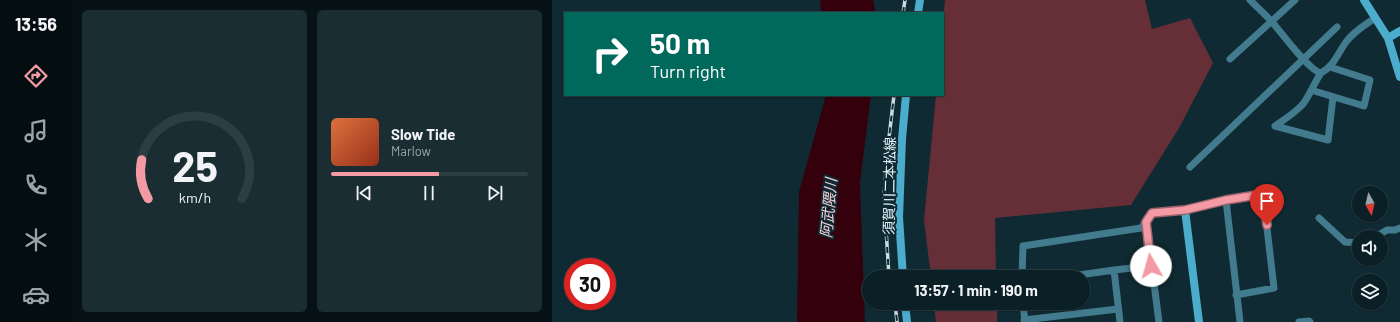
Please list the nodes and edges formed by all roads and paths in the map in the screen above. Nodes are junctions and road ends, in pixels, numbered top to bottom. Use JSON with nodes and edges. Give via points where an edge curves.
{"nodes":[{"id":1,"x":920,"y":0,"type":"edge"},
{"id":2,"x":1250,"y":0,"type":"edge"},
{"id":3,"x":1295,"y":0,"type":"edge"},
{"id":4,"x":1364,"y":0,"type":"edge"},
{"id":5,"x":918,"y":12,"type":"edge"},
{"id":6,"x":1375,"y":18,"type":"junction"},
{"id":7,"x":1272,"y":22,"type":"junction"},
{"id":8,"x":1337,"y":27,"type":"dead end"},
{"id":9,"x":1400,"y":31,"type":"edge"},
{"id":10,"x":1388,"y":38,"type":"junction"},
{"id":11,"x":1303,"y":58,"type":"junction"},
{"id":12,"x":1230,"y":59,"type":"dead end"},
{"id":13,"x":1330,"y":67,"type":"junction"},
{"id":14,"x":1321,"y":73,"type":"junction"},
{"id":15,"x":1400,"y":77,"type":"edge"},
{"id":16,"x":1311,"y":90,"type":"junction"},
{"id":17,"x":906,"y":96,"type":"edge"},
{"id":18,"x":1333,"y":97,"type":"junction"},
{"id":19,"x":1190,"y":167,"type":"dead end"},
{"id":20,"x":1226,"y":200,"type":"junction"},
{"id":21,"x":1185,"y":210,"type":"junction"},
{"id":22,"x":1319,"y":218,"type":"dead end"},
{"id":23,"x":1146,"y":222,"type":"junction"},
{"id":24,"x":1400,"y":228,"type":"edge"},
{"id":25,"x":1388,"y":230,"type":"edge"},
{"id":26,"x":1352,"y":242,"type":"edge"},
{"id":27,"x":1151,"y":266,"type":"junction"},
{"id":28,"x":903,"y":270,"type":"edge"},
{"id":29,"x":1022,"y":270,"type":"edge"},
{"id":30,"x":1114,"y":270,"type":"junction"},
{"id":31,"x":1090,"y":273,"type":"edge"},
{"id":32,"x":1236,"y":295,"type":"junction"},
{"id":33,"x":1118,"y":309,"type":"junction"},
{"id":34,"x":906,"y":310,"type":"edge"},
{"id":35,"x":1024,"y":310,"type":"edge"},
{"id":36,"x":1024,"y":321,"type":"edge"},
{"id":37,"x":907,"y":322,"type":"edge"},
{"id":38,"x":1120,"y":322,"type":"edge"},
{"id":39,"x":1159,"y":322,"type":"edge"},
{"id":40,"x":1199,"y":322,"type":"edge"},
{"id":41,"x":1240,"y":322,"type":"edge"},
{"id":42,"x":1299,"y":322,"type":"edge"},
{"id":43,"x":1310,"y":322,"type":"edge"}],
"edges":[{"from":1,"to":5,"type":"main road"},
{"from":2,"to":7,"type":"street"},
{"from":3,"to":7,"type":"street"},
{"from":4,"to":6,"type":"main road"},
{"from":6,"to":10,"type":"main road"},
{"from":6,"to":13,"type":"street","via":[[1356,31]]},
{"from":7,"to":11,"type":"street"},
{"from":7,"to":12,"type":"street"},
{"from":8,"to":11,"type":"street"},
{"from":9,"to":10,"type":"main road"},
{"from":10,"to":15,"type":"main road"},
{"from":11,"to":14,"type":"street"},
{"from":11,"to":19,"type":"street"},
{"from":13,"to":14,"type":"street"},
{"from":13,"to":18,"type":"street","via":[[1370,80],[1364,106]]},
{"from":14,"to":16,"type":"street"},
{"from":16,"to":18,"type":"street"},
{"from":16,"to":18,"type":"street","via":[[1296,111],[1275,126],[1328,140]]},
{"from":17,"to":28,"type":"main road","name":"須賀川二本松線","via":[[899,217]]},
{"from":20,"to":21,"type":"street"},
{"from":20,"to":32,"type":"street"},
{"from":20,"to":32,"type":"street","via":[[1263,194],[1274,288]]},
{"from":21,"to":23,"type":"street","via":[[1152,213]]},
{"from":21,"to":40,"type":"main road"},
{"from":22,"to":26,"type":"street","via":[[1345,242]]},
{"from":23,"to":27,"type":"street"},
{"from":23,"to":29,"type":"street","via":[[1141,228],[1023,246]]},
{"from":24,"to":25,"type":"street"},
{"from":27,"to":30,"type":"street"},
{"from":27,"to":39,"type":"street"},
{"from":30,"to":31,"type":"street"},
{"from":30,"to":33,"type":"street"},
{"from":32,"to":41,"type":"street"},
{"from":33,"to":36,"type":"street"},
{"from":33,"to":38,"type":"street"},
{"from":34,"to":37,"type":"main road"},
{"from":35,"to":36,"type":"street"},
{"from":42,"to":43,"type":"street"}]}
